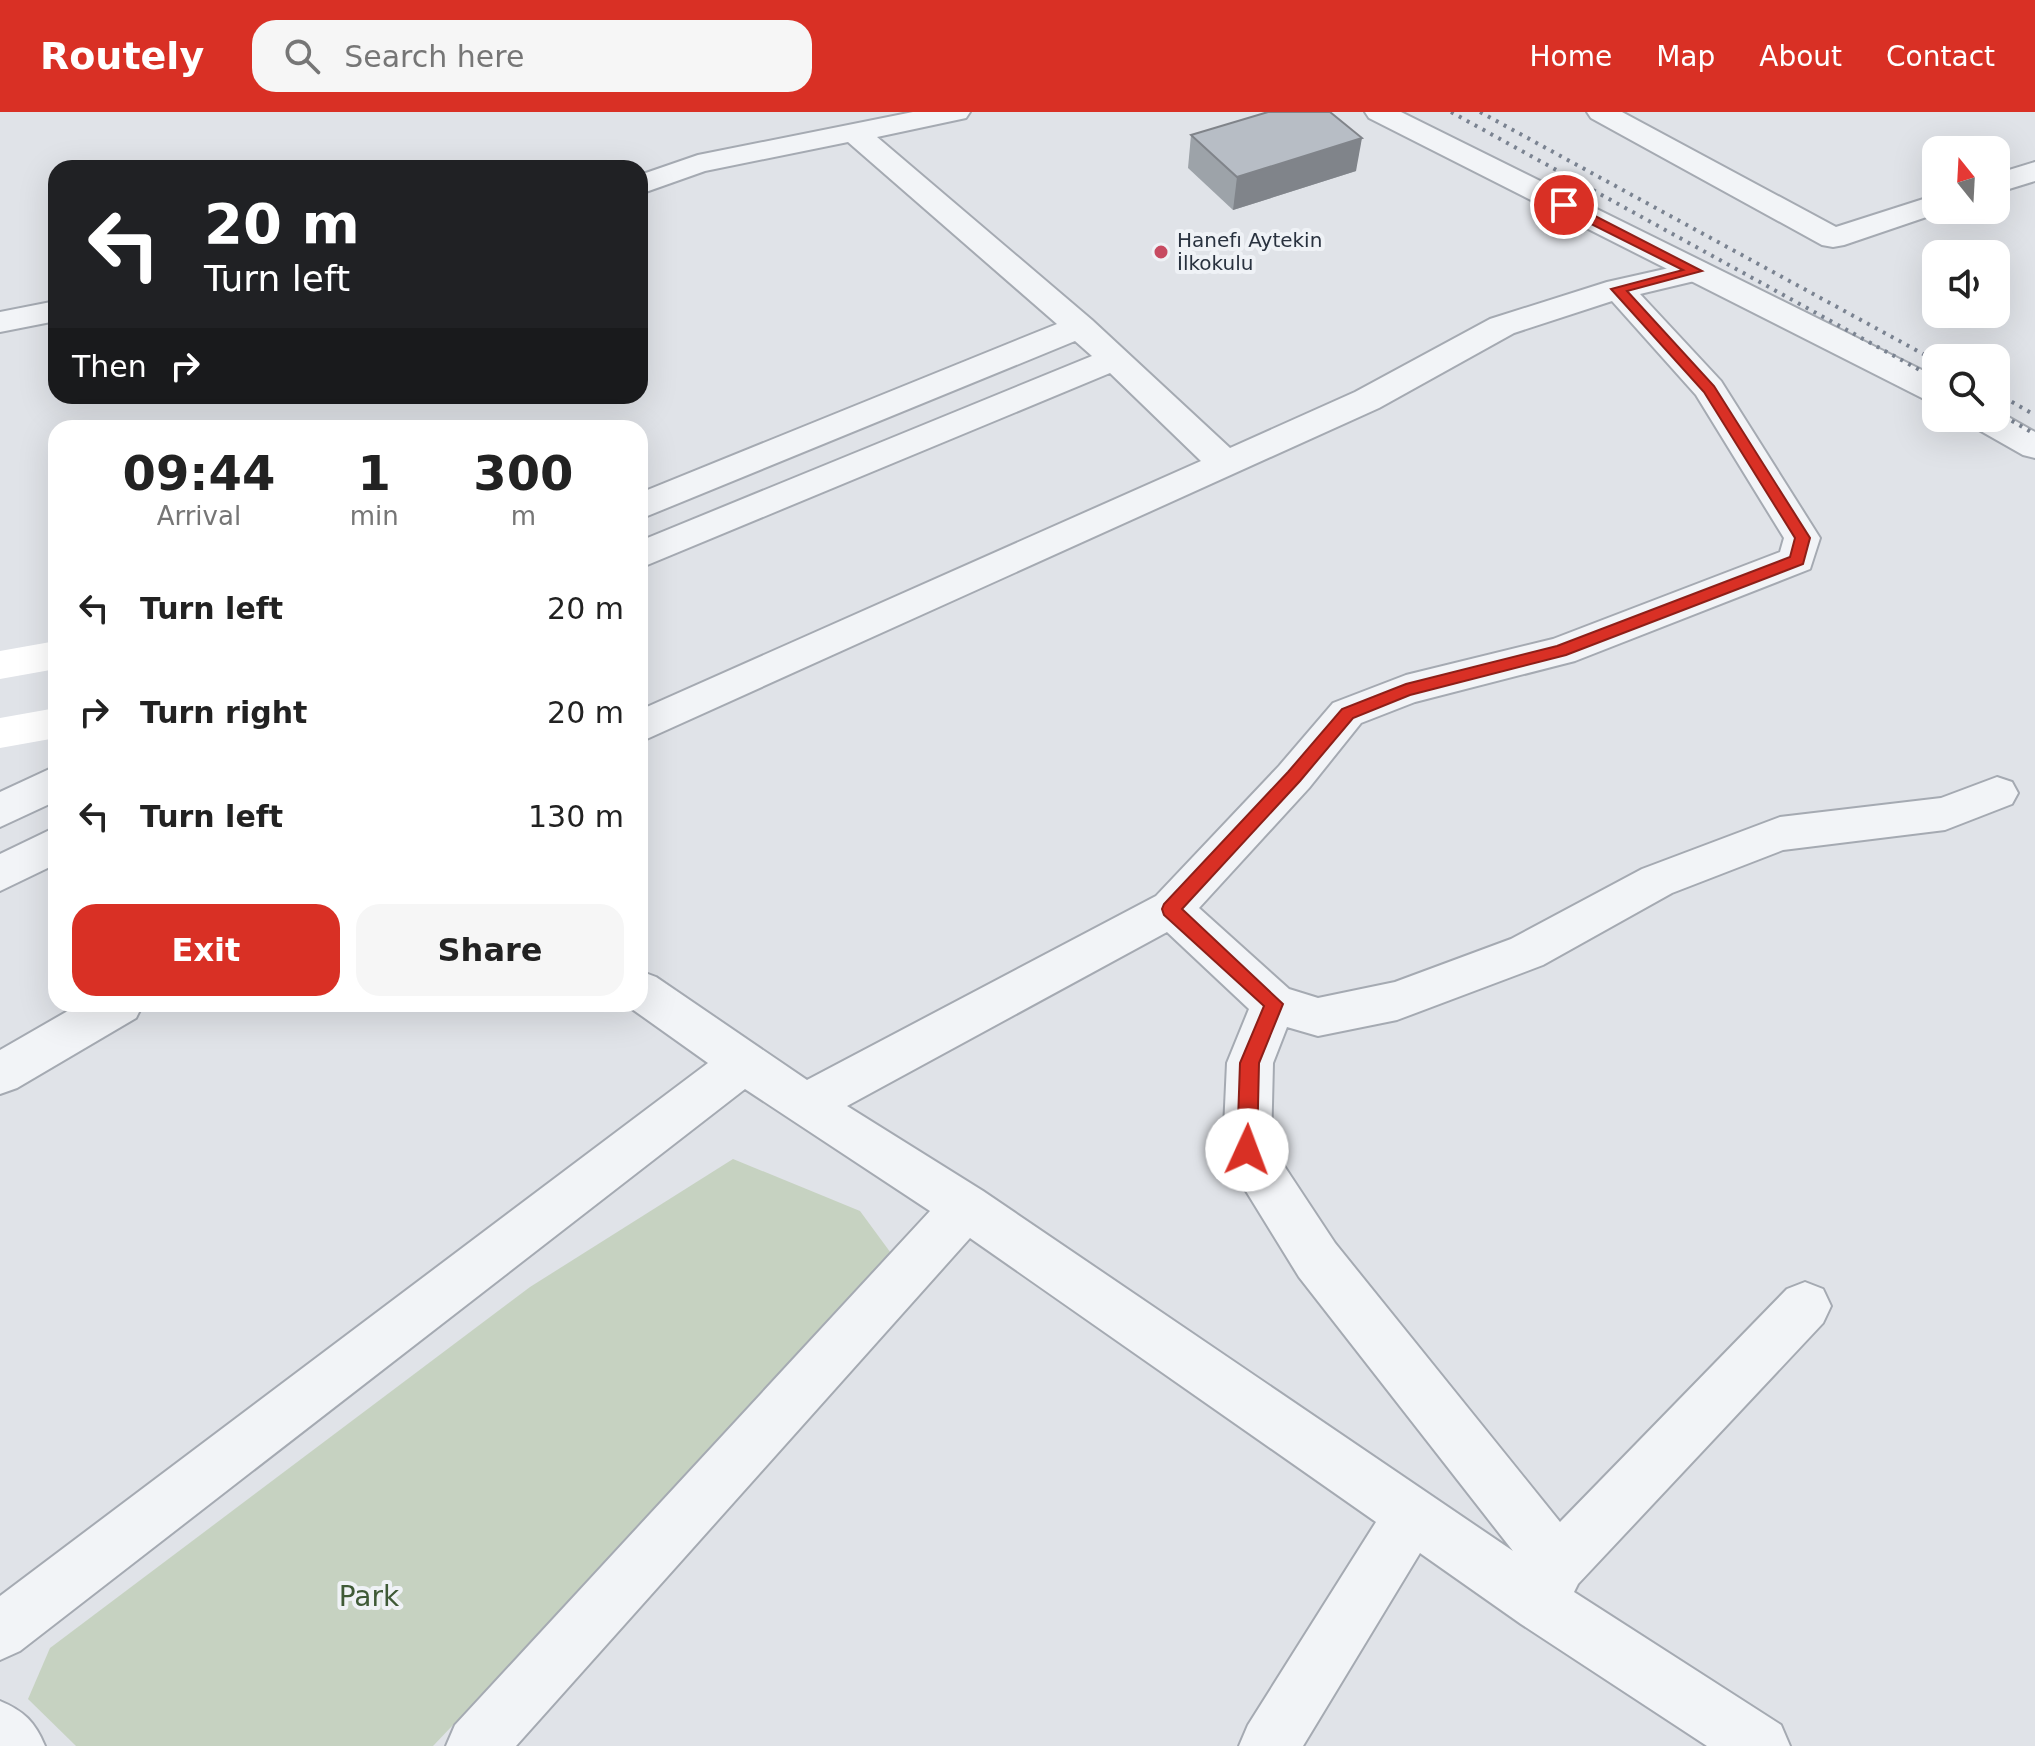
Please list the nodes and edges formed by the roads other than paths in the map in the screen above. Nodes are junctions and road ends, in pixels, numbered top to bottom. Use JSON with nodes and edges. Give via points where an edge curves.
{"nodes":[{"id":1,"x":956,"y":112,"type":"edge"},
{"id":2,"x":1379,"y":112,"type":"edge"},
{"id":3,"x":1601,"y":112,"type":"edge"},
{"id":4,"x":855,"y":133,"type":"junction"},
{"id":5,"x":2035,"y":171,"type":"edge"},
{"id":6,"x":2010,"y":179,"type":"edge"},
{"id":7,"x":648,"y":182,"type":"edge"},
{"id":8,"x":1922,"y":209,"type":"edge"},
{"id":9,"x":1696,"y":271,"type":"junction"},
{"id":10,"x":1618,"y":289,"type":"junction"},
{"id":11,"x":48,"y":313,"type":"edge"},
{"id":12,"x":0,"y":322,"type":"edge"},
{"id":13,"x":1080,"y":327,"type":"junction"},
{"id":14,"x":1114,"y":359,"type":"junction"},
{"id":15,"x":1922,"y":384,"type":"edge"},
{"id":16,"x":2009,"y":432,"type":"edge"},
{"id":17,"x":2035,"y":447,"type":"edge"},
{"id":18,"x":1224,"y":462,"type":"junction"},
{"id":19,"x":648,"y":504,"type":"edge"},
{"id":20,"x":648,"y":552,"type":"edge"},
{"id":21,"x":48,"y":656,"type":"edge"},
{"id":22,"x":0,"y":665,"type":"edge"},
{"id":23,"x":648,"y":723,"type":"edge"},
{"id":24,"x":48,"y":724,"type":"edge"},
{"id":25,"x":0,"y":733,"type":"edge"},
{"id":26,"x":48,"y":786,"type":"edge"},
{"id":27,"x":1997,"y":793,"type":"dead end"},
{"id":28,"x":0,"y":811,"type":"edge"},
{"id":29,"x":48,"y":848,"type":"edge"},
{"id":30,"x":0,"y":874,"type":"edge"},
{"id":31,"x":1171,"y":909,"type":"junction"},
{"id":32,"x":648,"y":995,"type":"edge"},
{"id":33,"x":1274,"y":1004,"type":"junction"},
{"id":34,"x":106,"y":1012,"type":"edge"},
{"id":35,"x":746,"y":1061,"type":"junction"},
{"id":36,"x":0,"y":1074,"type":"edge"},
{"id":37,"x":805,"y":1105,"type":"junction"},
{"id":38,"x":966,"y":1207,"type":"junction"},
{"id":39,"x":1805,"y":1306,"type":"dead end"},
{"id":40,"x":1413,"y":1514,"type":"junction"},
{"id":41,"x":1550,"y":1584,"type":"junction"},
{"id":42,"x":0,"y":1631,"type":"edge"},
{"id":43,"x":0,"y":1731,"type":"edge"},
{"id":44,"x":15,"y":1746,"type":"edge"},
{"id":45,"x":476,"y":1746,"type":"edge"},
{"id":46,"x":1269,"y":1746,"type":"edge"},
{"id":47,"x":1760,"y":1746,"type":"edge"}],
"edges":[{"from":1,"to":4,"type":"street"},
{"from":2,"to":9,"type":"street"},
{"from":3,"to":8,"type":"street","via":[[1833,238]]},
{"from":4,"to":7,"type":"street","via":[[698,164]]},
{"from":4,"to":13,"type":"street"},
{"from":5,"to":6,"type":"street"},
{"from":9,"to":10,"type":"street"},
{"from":9,"to":15,"type":"street"},
{"from":10,"to":18,"type":"street","via":[[1502,326],[1367,400]]},
{"from":10,"to":31,"type":"street","via":[[1709,389],[1802,538],[1797,560],[1561,651],[1406,690],[1347,713]]},
{"from":11,"to":12,"type":"street"},
{"from":13,"to":14,"type":"street"},
{"from":13,"to":19,"type":"street"},
{"from":14,"to":18,"type":"street"},
{"from":14,"to":20,"type":"street"},
{"from":16,"to":17,"type":"street"},
{"from":18,"to":23,"type":"street"},
{"from":21,"to":22,"type":"main road"},
{"from":24,"to":25,"type":"main road"},
{"from":26,"to":28,"type":"street"},
{"from":27,"to":33,"type":"street","via":[[1945,814],[1780,834],[1657,881],[1527,952],[1397,1001],[1318,1017]]},
{"from":29,"to":30,"type":"street"},
{"from":31,"to":33,"type":"street"},
{"from":31,"to":37,"type":"street"},
{"from":32,"to":35,"type":"street"},
{"from":33,"to":41,"type":"street","via":[[1250,1063],[1247,1150],[1317,1260]]},
{"from":34,"to":36,"type":"street"},
{"from":35,"to":37,"type":"street"},
{"from":35,"to":42,"type":"street"},
{"from":37,"to":38,"type":"street"},
{"from":38,"to":40,"type":"street"},
{"from":38,"to":45,"type":"street"},
{"from":39,"to":41,"type":"street"},
{"from":40,"to":41,"type":"street"},
{"from":40,"to":46,"type":"street"},
{"from":41,"to":47,"type":"street"},
{"from":43,"to":44,"type":"street"}]}
